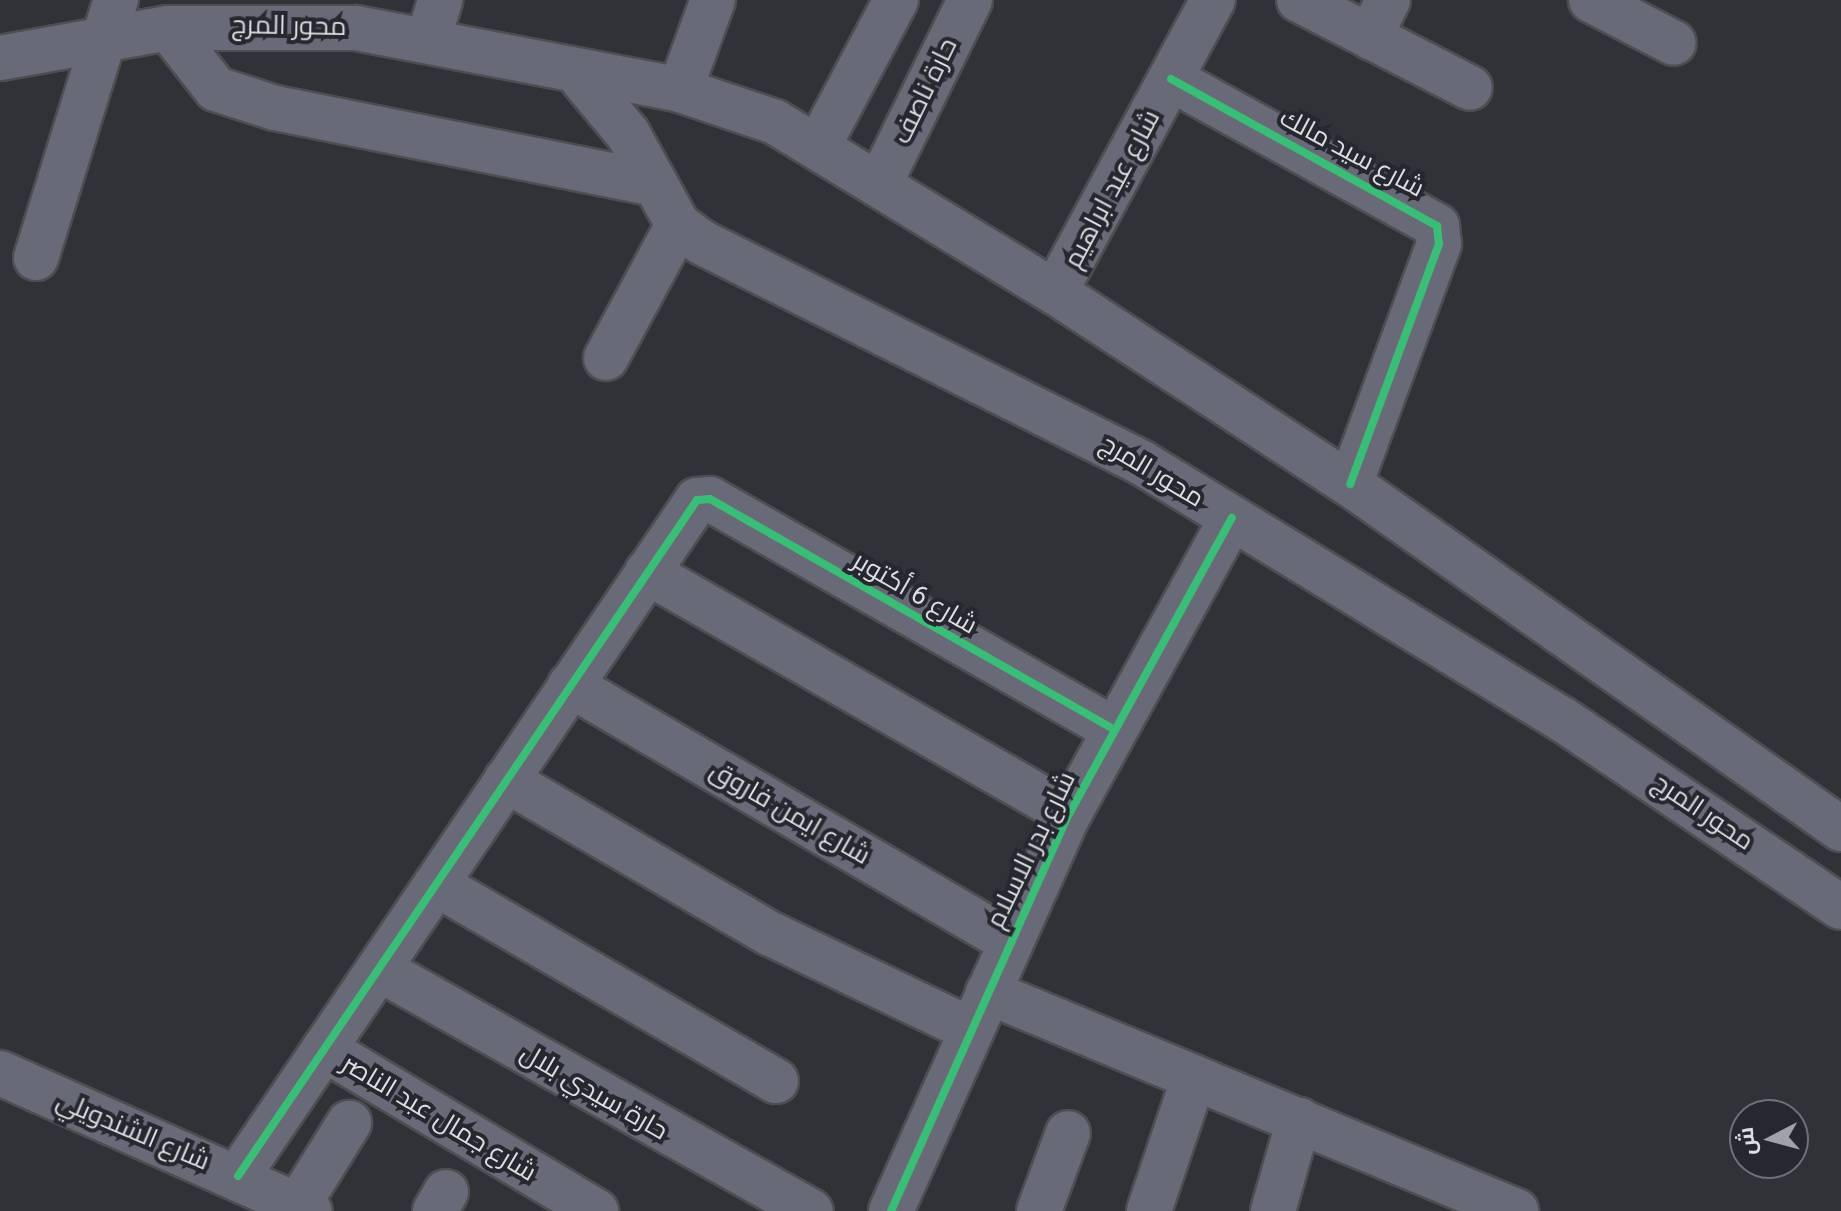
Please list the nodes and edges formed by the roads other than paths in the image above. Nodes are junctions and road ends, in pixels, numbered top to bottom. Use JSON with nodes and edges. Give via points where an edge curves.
{"nodes":[{"id":1,"x":713,"y":0,"type":"edge"},
{"id":2,"x":896,"y":0,"type":"edge"},
{"id":3,"x":970,"y":0,"type":"edge"},
{"id":4,"x":1213,"y":0,"type":"edge"},
{"id":5,"x":1299,"y":0,"type":"edge"},
{"id":6,"x":1591,"y":0,"type":"edge"},
{"id":7,"x":284,"y":12,"type":"edge"},
{"id":8,"x":113,"y":17,"type":"edge"},
{"id":9,"x":434,"y":18,"type":"edge"},
{"id":10,"x":1379,"y":18,"type":"edge"},
{"id":11,"x":168,"y":28,"type":"junction"},
{"id":12,"x":1674,"y":43,"type":"dead end"},
{"id":13,"x":0,"y":58,"type":"edge"},
{"id":14,"x":577,"y":73,"type":"junction"},
{"id":15,"x":1171,"y":79,"type":"junction"},
{"id":16,"x":1470,"y":88,"type":"dead end"},
{"id":17,"x":680,"y":90,"type":"junction"},
{"id":18,"x":819,"y":145,"type":"junction"},
{"id":19,"x":880,"y":183,"type":"junction"},
{"id":20,"x":655,"y":184,"type":"junction"},
{"id":21,"x":678,"y":225,"type":"junction"},
{"id":22,"x":36,"y":258,"type":"dead end"},
{"id":23,"x":1055,"y":292,"type":"junction"},
{"id":24,"x":606,"y":358,"type":"dead end"},
{"id":25,"x":1350,"y":484,"type":"junction"},
{"id":26,"x":1232,"y":518,"type":"junction"},
{"id":27,"x":647,"y":572,"type":"junction"},
{"id":28,"x":570,"y":685,"type":"junction"},
{"id":29,"x":1113,"y":729,"type":"junction"},
{"id":30,"x":506,"y":780,"type":"junction"},
{"id":31,"x":1069,"y":814,"type":"junction"},
{"id":32,"x":1841,"y":829,"type":"edge"},
{"id":33,"x":436,"y":884,"type":"junction"},
{"id":34,"x":1841,"y":907,"type":"edge"},
{"id":35,"x":1009,"y":941,"type":"junction"},
{"id":36,"x":379,"y":969,"type":"junction"},
{"id":37,"x":979,"y":1011,"type":"junction"},
{"id":38,"x":324,"y":1049,"type":"junction"},
{"id":39,"x":0,"y":1073,"type":"edge"},
{"id":40,"x":1194,"y":1077,"type":"junction"},
{"id":41,"x":776,"y":1081,"type":"dead end"},
{"id":42,"x":1299,"y":1120,"type":"junction"},
{"id":43,"x":349,"y":1123,"type":"dead end"},
{"id":44,"x":1068,"y":1133,"type":"dead end"},
{"id":45,"x":238,"y":1176,"type":"junction"},
{"id":46,"x":302,"y":1209,"type":"edge"},
{"id":47,"x":596,"y":1211,"type":"edge"},
{"id":48,"x":811,"y":1211,"type":"edge"},
{"id":49,"x":891,"y":1211,"type":"edge"},
{"id":50,"x":1039,"y":1211,"type":"edge"},
{"id":51,"x":1149,"y":1211,"type":"edge"},
{"id":52,"x":1273,"y":1211,"type":"edge"},
{"id":53,"x":1516,"y":1211,"type":"edge"}],
"edges":[{"from":1,"to":17,"type":"street"},
{"from":2,"to":18,"type":"street"},
{"from":3,"to":19,"type":"street","name":"حارة ناصف"},
{"from":4,"to":15,"type":"street","name":"شارع عيد ابراهيم"},
{"from":5,"to":10,"type":"street"},
{"from":6,"to":12,"type":"street"},
{"from":7,"to":9,"type":"main road","name":"محور المرج"},
{"from":7,"to":11,"type":"main road","name":"محور المرج"},
{"from":8,"to":11,"type":"main road","name":"محور المرج"},
{"from":8,"to":13,"type":"main road","name":"محور المرج"},
{"from":8,"to":22,"type":"street"},
{"from":9,"to":14,"type":"main road","name":"محور المرج"},
{"from":10,"to":16,"type":"street"},
{"from":11,"to":20,"type":"street","via":[[216,89],[275,108]]},
{"from":14,"to":17,"type":"main road","name":"محور المرج"},
{"from":14,"to":20,"type":"main road","via":[[607,104]]},
{"from":15,"to":23,"type":"street","name":"شارع عيد ابراهيم"},
{"from":15,"to":25,"type":"street","name":"شارع سيد مالك","via":[[1437,226],[1439,244]]},
{"from":17,"to":18,"type":"main road","name":"محور المرج"},
{"from":18,"to":19,"type":"main road","name":"محور المرج"},
{"from":19,"to":23,"type":"main road","name":"محور المرج"},
{"from":20,"to":21,"type":"main road"},
{"from":21,"to":24,"type":"street"},
{"from":21,"to":26,"type":"main road","name":"محور المرج","via":[[1050,411]]},
{"from":23,"to":25,"type":"main road","name":"محور المرج"},
{"from":25,"to":32,"type":"main road","name":"محور المرج"},
{"from":26,"to":29,"type":"street","name":"شارع بدر الاسلام"},
{"from":26,"to":34,"type":"main road","name":"محور المرج","via":[[1562,719]]},
{"from":27,"to":28,"type":"street"},
{"from":27,"to":29,"type":"street","name":"شارع 6 أكتوبر","via":[[697,500],[710,499]]},
{"from":27,"to":31,"type":"street"},
{"from":28,"to":30,"type":"street"},
{"from":28,"to":35,"type":"street","name":"شارع ايمن فاروق"},
{"from":29,"to":31,"type":"street","name":"شارع بدر الاسلام"},
{"from":30,"to":33,"type":"street"},
{"from":30,"to":37,"type":"street","via":[[771,934]]},
{"from":31,"to":35,"type":"street","name":"شارع بدر الاسلام"},
{"from":33,"to":36,"type":"street"},
{"from":33,"to":41,"type":"street"},
{"from":35,"to":37,"type":"street","name":"شارع بدر الاسلام"},
{"from":36,"to":38,"type":"street"},
{"from":36,"to":48,"type":"street","name":"حارة سيدي بلال"},
{"from":37,"to":40,"type":"street"},
{"from":37,"to":49,"type":"street","name":"شارع بدر الاسلام"},
{"from":38,"to":45,"type":"street"},
{"from":38,"to":47,"type":"street","name":"شارع جمال عبد الناصر"},
{"from":39,"to":45,"type":"street","name":"شارع الشندويلي"},
{"from":40,"to":42,"type":"street"},
{"from":40,"to":51,"type":"street"},
{"from":42,"to":52,"type":"street"},
{"from":42,"to":53,"type":"street"},
{"from":43,"to":46,"type":"street"},
{"from":44,"to":50,"type":"street"},
{"from":45,"to":46,"type":"street","name":"شارع الشندويلي"}]}
